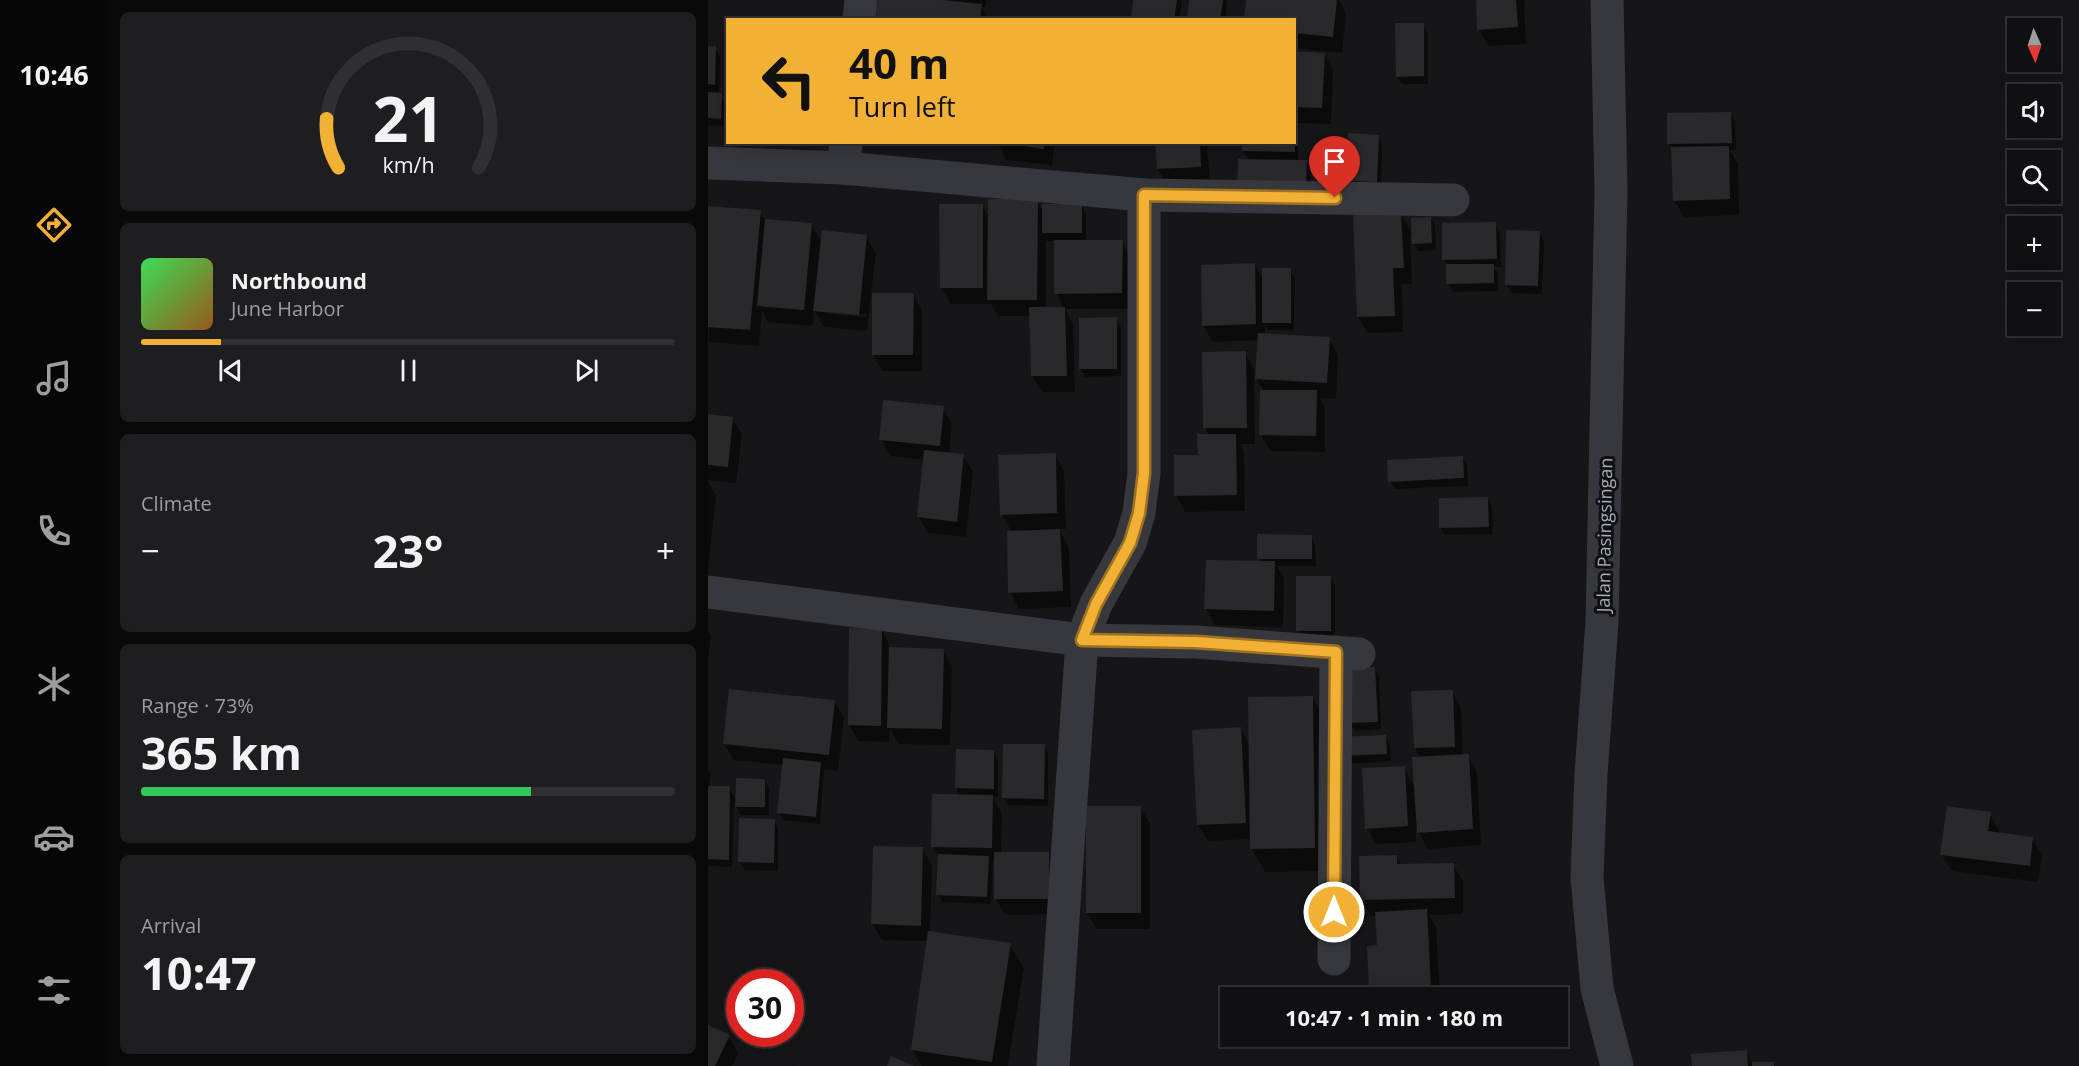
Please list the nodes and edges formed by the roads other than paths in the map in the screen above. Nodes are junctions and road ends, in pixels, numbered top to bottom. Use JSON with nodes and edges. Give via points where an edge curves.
{"nodes":[{"id":1,"x":861,"y":0,"type":"edge"},
{"id":2,"x":1607,"y":0,"type":"edge"},
{"id":3,"x":859,"y":18,"type":"edge"},
{"id":4,"x":845,"y":155,"type":"edge"},
{"id":5,"x":708,"y":163,"type":"edge"},
{"id":6,"x":1144,"y":195,"type":"junction"},
{"id":7,"x":1453,"y":200,"type":"dead end"},
{"id":8,"x":708,"y":592,"type":"edge"},
{"id":9,"x":1082,"y":640,"type":"junction"},
{"id":10,"x":1334,"y":959,"type":"dead end"},
{"id":11,"x":1053,"y":1066,"type":"edge"},
{"id":12,"x":1617,"y":1066,"type":"edge"}],
"edges":[{"from":1,"to":3,"type":"street"},
{"from":2,"to":12,"type":"street","name":"Jalan Pasingsingan","via":[[1611,190],[1603,610],[1587,877],[1597,989]]},
{"from":4,"to":5,"type":"street"},
{"from":4,"to":6,"type":"street"},
{"from":6,"to":7,"type":"street"},
{"from":6,"to":9,"type":"street","via":[[1144,473],[1139,513],[1130,543],[1096,604]]},
{"from":8,"to":9,"type":"street"},
{"from":9,"to":10,"type":"street","via":[[1196,642],[1347,653]]},
{"from":9,"to":11,"type":"street"}]}
